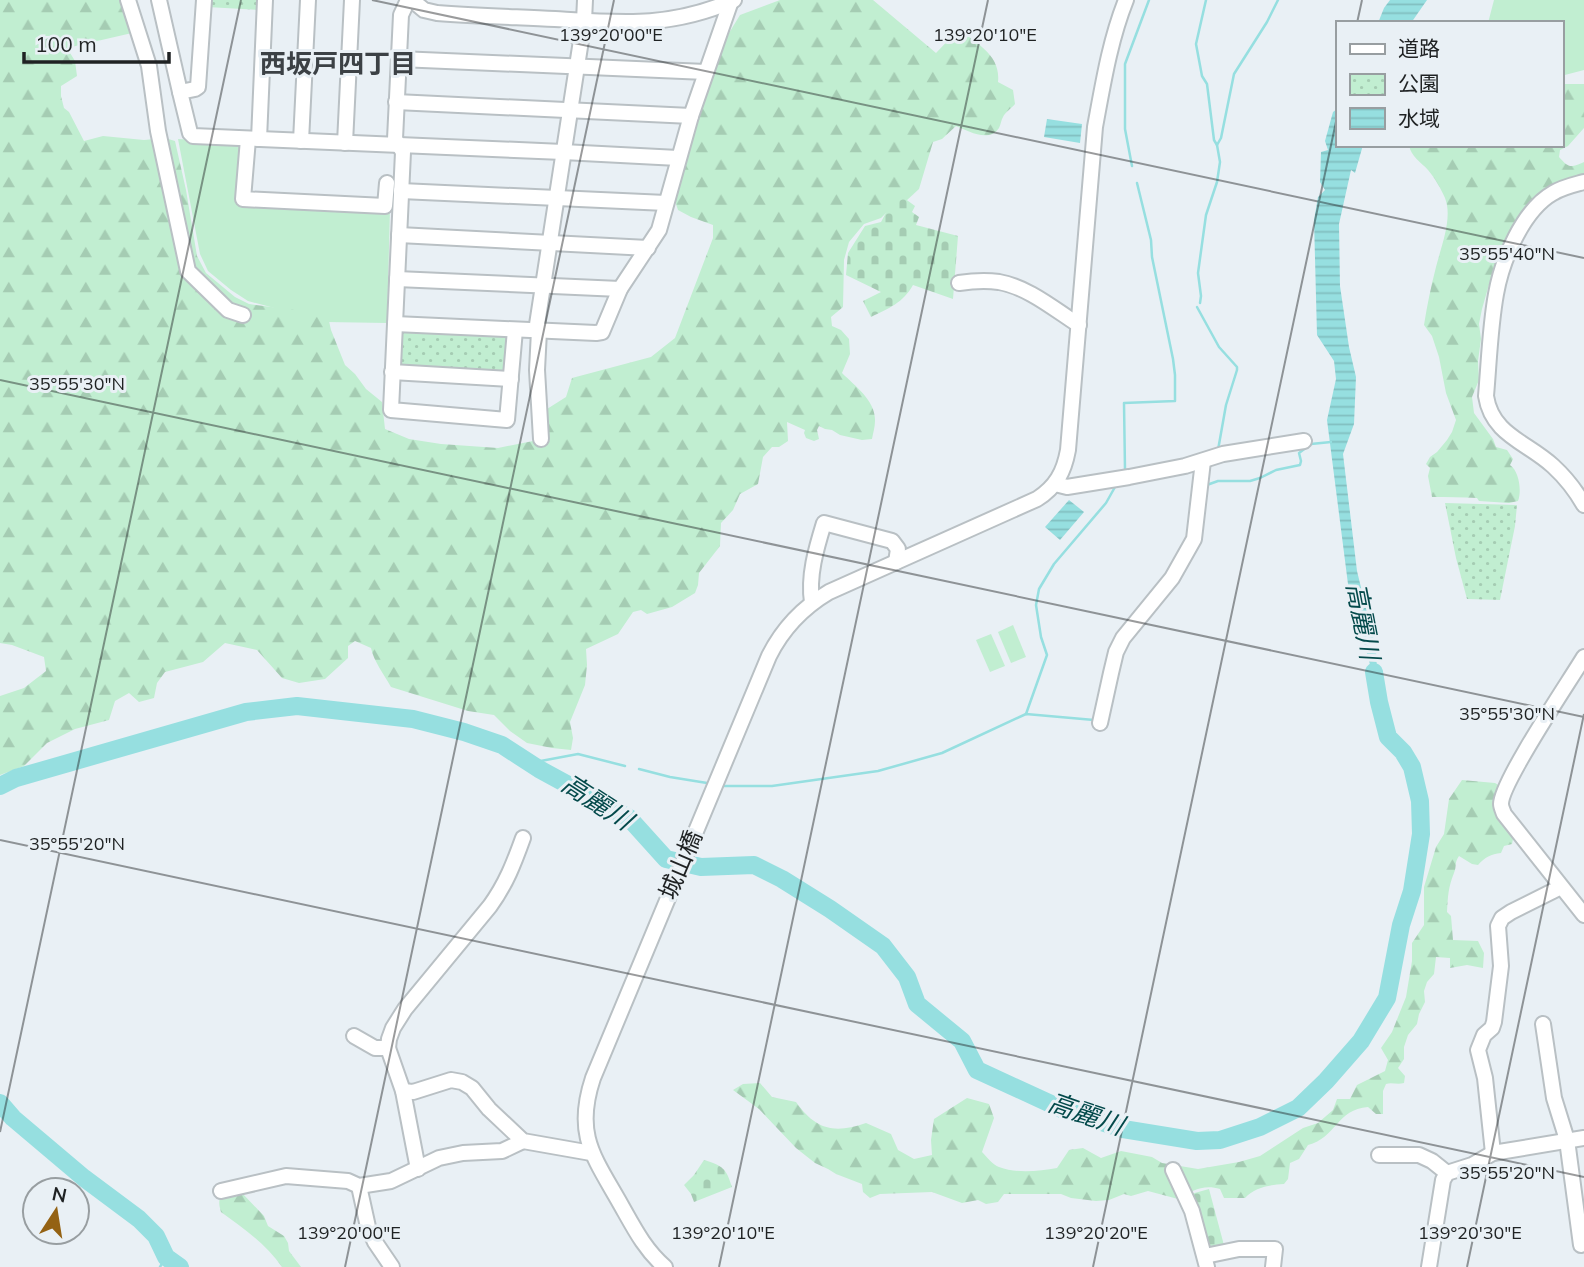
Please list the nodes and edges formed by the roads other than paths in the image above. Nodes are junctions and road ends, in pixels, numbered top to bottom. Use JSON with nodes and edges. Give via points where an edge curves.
{"nodes":[{"id":1,"x":128,"y":0,"type":"edge"},
{"id":2,"x":159,"y":0,"type":"edge"},
{"id":3,"x":204,"y":0,"type":"edge"},
{"id":4,"x":265,"y":0,"type":"edge"},
{"id":5,"x":308,"y":0,"type":"edge"},
{"id":6,"x":352,"y":0,"type":"edge"},
{"id":7,"x":410,"y":0,"type":"edge"},
{"id":8,"x":585,"y":0,"type":"edge"},
{"id":9,"x":1126,"y":0,"type":"edge"},
{"id":10,"x":733,"y":1,"type":"edge"},
{"id":11,"x":584,"y":21,"type":"junction"},
{"id":12,"x":399,"y":59,"type":"junction"},
{"id":13,"x":577,"y":67,"type":"junction"},
{"id":14,"x":706,"y":72,"type":"junction"},
{"id":15,"x":180,"y":92,"type":"junction"},
{"id":16,"x":396,"y":102,"type":"junction"},
{"id":17,"x":570,"y":110,"type":"junction"},
{"id":18,"x":691,"y":116,"type":"junction"},
{"id":19,"x":253,"y":138,"type":"junction"},
{"id":20,"x":301,"y":141,"type":"junction"},
{"id":21,"x":345,"y":143,"type":"junction"},
{"id":22,"x":395,"y":149,"type":"junction"},
{"id":23,"x":563,"y":152,"type":"junction"},
{"id":24,"x":678,"y":158,"type":"junction"},
{"id":25,"x":1584,"y":182,"type":"edge"},
{"id":26,"x":387,"y":183,"type":"dead end"},
{"id":27,"x":401,"y":191,"type":"junction"},
{"id":28,"x":557,"y":198,"type":"junction"},
{"id":29,"x":666,"y":203,"type":"junction"},
{"id":30,"x":399,"y":235,"type":"junction"},
{"id":31,"x":550,"y":242,"type":"junction"},
{"id":32,"x":648,"y":248,"type":"junction"},
{"id":33,"x":397,"y":279,"type":"junction"},
{"id":34,"x":959,"y":283,"type":"dead end"},
{"id":35,"x":543,"y":286,"type":"junction"},
{"id":36,"x":620,"y":289,"type":"junction"},
{"id":37,"x":243,"y":315,"type":"dead end"},
{"id":38,"x":395,"y":324,"type":"junction"},
{"id":39,"x":1079,"y":325,"type":"junction"},
{"id":40,"x":515,"y":330,"type":"junction"},
{"id":41,"x":538,"y":331,"type":"junction"},
{"id":42,"x":392,"y":372,"type":"junction"},
{"id":43,"x":511,"y":379,"type":"junction"},
{"id":44,"x":541,"y":439,"type":"dead end"},
{"id":45,"x":1304,"y":441,"type":"dead end"},
{"id":46,"x":1203,"y":461,"type":"junction"},
{"id":47,"x":1055,"y":484,"type":"junction"},
{"id":48,"x":1584,"y":506,"type":"edge"},
{"id":49,"x":896,"y":562,"type":"junction"},
{"id":50,"x":812,"y":603,"type":"junction"},
{"id":51,"x":1584,"y":657,"type":"edge"},
{"id":52,"x":1100,"y":723,"type":"dead end"},
{"id":53,"x":523,"y":838,"type":"dead end"},
{"id":54,"x":1561,"y":887,"type":"junction"},
{"id":55,"x":1584,"y":915,"type":"edge"},
{"id":56,"x":1543,"y":1024,"type":"dead end"},
{"id":57,"x":355,"y":1036,"type":"dead end"},
{"id":58,"x":388,"y":1048,"type":"junction"},
{"id":59,"x":403,"y":1091,"type":"junction"},
{"id":60,"x":1584,"y":1138,"type":"edge"},
{"id":61,"x":1567,"y":1140,"type":"junction"},
{"id":62,"x":523,"y":1141,"type":"junction"},
{"id":63,"x":591,"y":1153,"type":"junction"},
{"id":64,"x":1493,"y":1153,"type":"junction"},
{"id":65,"x":1379,"y":1156,"type":"dead end"},
{"id":66,"x":418,"y":1169,"type":"junction"},
{"id":67,"x":1173,"y":1170,"type":"dead end"},
{"id":68,"x":1447,"y":1173,"type":"junction"},
{"id":69,"x":359,"y":1186,"type":"junction"},
{"id":70,"x":221,"y":1191,"type":"dead end"},
{"id":71,"x":1581,"y":1245,"type":"dead end"},
{"id":72,"x":1206,"y":1262,"type":"edge"},
{"id":73,"x":658,"y":1264,"type":"edge"},
{"id":74,"x":392,"y":1267,"type":"edge"},
{"id":75,"x":1273,"y":1267,"type":"edge"},
{"id":76,"x":1429,"y":1267,"type":"edge"}],
"edges":[{"from":1,"to":37,"type":"street","via":[[149,66],[188,271],[228,310]]},
{"from":2,"to":15,"type":"street"},
{"from":3,"to":15,"type":"street","via":[[198,87]]},
{"from":4,"to":19,"type":"street"},
{"from":5,"to":20,"type":"street"},
{"from":6,"to":21,"type":"street"},
{"from":7,"to":11,"type":"street","via":[[437,13]]},
{"from":7,"to":12,"type":"street","via":[[401,15]]},
{"from":8,"to":11,"type":"street"},
{"from":9,"to":39,"type":"street","via":[[1095,127]]},
{"from":10,"to":11,"type":"street","via":[[664,21]]},
{"from":10,"to":14,"type":"street"},
{"from":11,"to":13,"type":"street"},
{"from":12,"to":13,"type":"street"},
{"from":12,"to":16,"type":"street"},
{"from":13,"to":14,"type":"street"},
{"from":13,"to":17,"type":"street"},
{"from":14,"to":18,"type":"street"},
{"from":15,"to":19,"type":"street","via":[[191,135]]},
{"from":16,"to":17,"type":"street"},
{"from":16,"to":22,"type":"street"},
{"from":17,"to":18,"type":"street"},
{"from":17,"to":23,"type":"street"},
{"from":18,"to":24,"type":"street"},
{"from":19,"to":20,"type":"street"},
{"from":19,"to":26,"type":"street","via":[[243,199],[385,206]]},
{"from":20,"to":21,"type":"street"},
{"from":21,"to":22,"type":"street"},
{"from":22,"to":23,"type":"street"},
{"from":22,"to":27,"type":"street","via":[[403,152]]},
{"from":23,"to":24,"type":"street"},
{"from":23,"to":28,"type":"street"},
{"from":24,"to":29,"type":"street"},
{"from":25,"to":48,"type":"street","via":[[1552,193],[1541,202],[1508,254],[1496,290],[1486,396],[1499,426],[1553,466]]},
{"from":27,"to":28,"type":"street"},
{"from":27,"to":30,"type":"street"},
{"from":28,"to":29,"type":"street"},
{"from":28,"to":31,"type":"street"},
{"from":29,"to":32,"type":"street","via":[[659,230]]},
{"from":30,"to":31,"type":"street"},
{"from":30,"to":33,"type":"street"},
{"from":31,"to":32,"type":"street"},
{"from":31,"to":35,"type":"street"},
{"from":32,"to":36,"type":"street"},
{"from":33,"to":35,"type":"street"},
{"from":33,"to":38,"type":"street"},
{"from":34,"to":39,"type":"street","via":[[1012,285]]},
{"from":35,"to":36,"type":"street"},
{"from":35,"to":41,"type":"street"},
{"from":36,"to":41,"type":"street","via":[[602,332]]},
{"from":38,"to":40,"type":"street"},
{"from":38,"to":42,"type":"street"},
{"from":39,"to":47,"type":"street","via":[[1068,450]]},
{"from":40,"to":41,"type":"street"},
{"from":40,"to":43,"type":"street"},
{"from":41,"to":44,"type":"street"},
{"from":42,"to":43,"type":"street"},
{"from":42,"to":43,"type":"street","via":[[391,411],[508,421]]},
{"from":45,"to":46,"type":"street"},
{"from":46,"to":47,"type":"street","via":[[1080,485]]},
{"from":46,"to":52,"type":"street","via":[[1194,539],[1172,578],[1123,638]]},
{"from":47,"to":49,"type":"street","name":"城山橋","via":[[1037,499]]},
{"from":49,"to":50,"type":"street","name":"城山橋"},
{"from":49,"to":50,"type":"street","via":[[898,549],[892,541],[824,523],[811,576]]},
{"from":50,"to":63,"type":"street","name":"城山橋","via":[[786,627],[769,656],[588,1094],[585,1119]]},
{"from":51,"to":54,"type":"street","via":[[1515,769],[1501,803],[1504,814]]},
{"from":53,"to":58,"type":"street","via":[[503,888],[405,1009],[388,1039]]},
{"from":54,"to":55,"type":"street"},
{"from":54,"to":64,"type":"street","via":[[1511,912],[1498,926],[1501,966],[1494,1022],[1478,1050]]},
{"from":56,"to":61,"type":"street","via":[[1554,1098]]},
{"from":57,"to":58,"type":"street","via":[[375,1048]]},
{"from":58,"to":59,"type":"street"},
{"from":59,"to":62,"type":"street","via":[[451,1080],[462,1082]]},
{"from":59,"to":66,"type":"street"},
{"from":60,"to":61,"type":"street"},
{"from":61,"to":64,"type":"street"},
{"from":61,"to":71,"type":"street"},
{"from":62,"to":63,"type":"street"},
{"from":62,"to":66,"type":"street","via":[[502,1151],[439,1158]]},
{"from":63,"to":73,"type":"street","name":"城山橋"},
{"from":64,"to":68,"type":"street"},
{"from":65,"to":68,"type":"street","via":[[1419,1155]]},
{"from":66,"to":69,"type":"street","via":[[391,1181]]},
{"from":67,"to":72,"type":"street","via":[[1192,1211]]},
{"from":68,"to":76,"type":"street"},
{"from":69,"to":70,"type":"street","via":[[286,1175]]},
{"from":69,"to":74,"type":"street","via":[[368,1227]]},
{"from":72,"to":75,"type":"street","via":[[1239,1248],[1275,1249]]}]}
